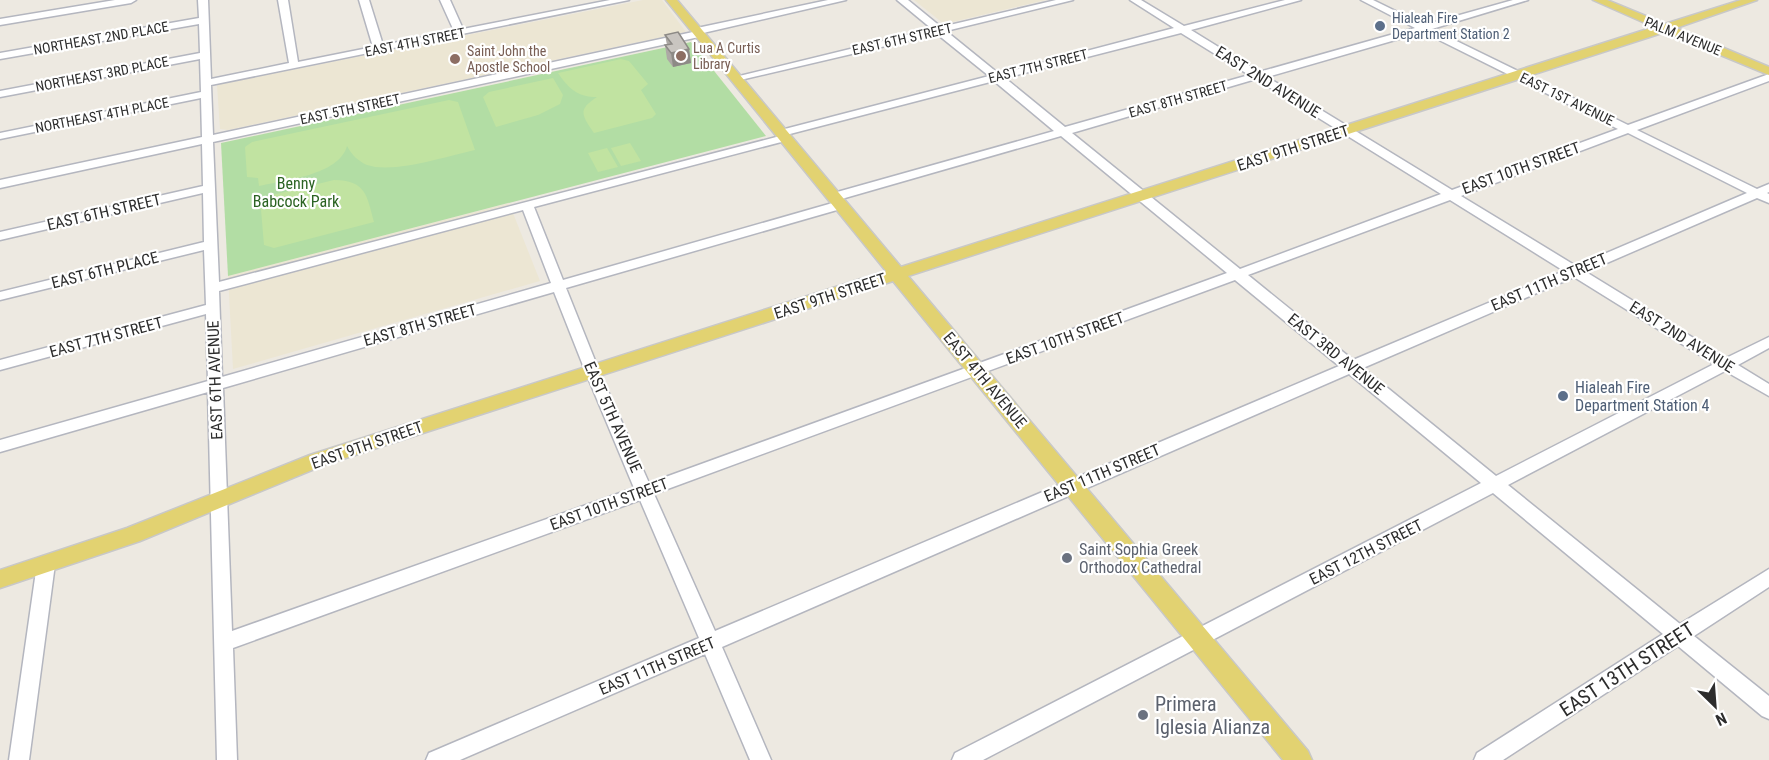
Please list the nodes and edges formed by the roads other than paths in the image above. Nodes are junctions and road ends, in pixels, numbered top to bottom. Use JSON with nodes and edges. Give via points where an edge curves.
{"nodes":[{"id":1,"x":131,"y":0,"type":"edge"},
{"id":2,"x":202,"y":0,"type":"edge"},
{"id":3,"x":283,"y":0,"type":"edge"},
{"id":4,"x":364,"y":0,"type":"edge"},
{"id":5,"x":445,"y":0,"type":"edge"},
{"id":6,"x":624,"y":0,"type":"edge"},
{"id":7,"x":671,"y":0,"type":"edge"},
{"id":8,"x":841,"y":0,"type":"edge"},
{"id":9,"x":902,"y":0,"type":"edge"},
{"id":10,"x":1068,"y":0,"type":"edge"},
{"id":11,"x":1135,"y":0,"type":"edge"},
{"id":12,"x":1296,"y":0,"type":"edge"},
{"id":13,"x":1366,"y":0,"type":"edge"},
{"id":14,"x":1523,"y":0,"type":"edge"},
{"id":15,"x":1598,"y":0,"type":"edge"},
{"id":16,"x":1752,"y":0,"type":"edge"},
{"id":17,"x":203,"y":20,"type":"junction"},
{"id":18,"x":0,"y":22,"type":"edge"},
{"id":19,"x":1665,"y":28,"type":"junction"},
{"id":20,"x":1182,"y":29,"type":"junction"},
{"id":21,"x":1423,"y":29,"type":"junction"},
{"id":22,"x":940,"y":30,"type":"junction"},
{"id":23,"x":698,"y":32,"type":"junction"},
{"id":24,"x":460,"y":33,"type":"junction"},
{"id":25,"x":379,"y":49,"type":"junction"},
{"id":26,"x":204,"y":54,"type":"junction"},
{"id":27,"x":0,"y":56,"type":"edge"},
{"id":28,"x":294,"y":66,"type":"junction"},
{"id":29,"x":1769,"y":71,"type":"edge"},
{"id":30,"x":1519,"y":75,"type":"junction"},
{"id":31,"x":1258,"y":76,"type":"junction"},
{"id":32,"x":998,"y":77,"type":"junction"},
{"id":33,"x":1769,"y":77,"type":"edge"},
{"id":34,"x":736,"y":78,"type":"junction"},
{"id":35,"x":205,"y":89,"type":"junction"},
{"id":36,"x":0,"y":94,"type":"edge"},
{"id":37,"x":1627,"y":129,"type":"junction"},
{"id":38,"x":1065,"y":131,"type":"junction"},
{"id":39,"x":1346,"y":131,"type":"junction"},
{"id":40,"x":783,"y":135,"type":"junction"},
{"id":41,"x":0,"y":136,"type":"edge"},
{"id":42,"x":207,"y":140,"type":"junction"},
{"id":43,"x":0,"y":184,"type":"edge"},
{"id":44,"x":208,"y":188,"type":"junction"},
{"id":45,"x":1765,"y":193,"type":"edge"},
{"id":46,"x":1449,"y":194,"type":"junction"},
{"id":47,"x":1143,"y":196,"type":"junction"},
{"id":48,"x":837,"y":201,"type":"junction"},
{"id":49,"x":527,"y":205,"type":"junction"},
{"id":50,"x":0,"y":236,"type":"edge"},
{"id":51,"x":211,"y":244,"type":"junction"},
{"id":52,"x":1574,"y":271,"type":"junction"},
{"id":53,"x":897,"y":274,"type":"junction"},
{"id":54,"x":1239,"y":274,"type":"junction"},
{"id":55,"x":558,"y":286,"type":"junction"},
{"id":56,"x":212,"y":288,"type":"junction"},
{"id":57,"x":0,"y":296,"type":"edge"},
{"id":58,"x":213,"y":309,"type":"junction"},
{"id":59,"x":1769,"y":342,"type":"edge"},
{"id":60,"x":1726,"y":364,"type":"junction"},
{"id":61,"x":0,"y":365,"type":"edge"},
{"id":62,"x":1353,"y":368,"type":"junction"},
{"id":63,"x":977,"y":371,"type":"junction"},
{"id":64,"x":593,"y":373,"type":"junction"},
{"id":65,"x":215,"y":384,"type":"junction"},
{"id":66,"x":1769,"y":391,"type":"edge"},
{"id":67,"x":0,"y":446,"type":"edge"},
{"id":68,"x":1072,"y":485,"type":"junction"},
{"id":69,"x":1496,"y":485,"type":"junction"},
{"id":70,"x":645,"y":491,"type":"junction"},
{"id":71,"x":220,"y":500,"type":"junction"},
{"id":72,"x":46,"y":564,"type":"junction"},
{"id":73,"x":1769,"y":577,"type":"edge"},
{"id":74,"x":0,"y":579,"type":"edge"},
{"id":75,"x":1679,"y":635,"type":"junction"},
{"id":76,"x":1198,"y":638,"type":"junction"},
{"id":77,"x":224,"y":643,"type":"junction"},
{"id":78,"x":712,"y":643,"type":"junction"},
{"id":79,"x":1769,"y":709,"type":"edge"},
{"id":80,"x":19,"y":760,"type":"edge"},
{"id":81,"x":227,"y":760,"type":"edge"},
{"id":82,"x":436,"y":760,"type":"edge"},
{"id":83,"x":761,"y":760,"type":"edge"},
{"id":84,"x":962,"y":760,"type":"edge"},
{"id":85,"x":1299,"y":760,"type":"edge"},
{"id":86,"x":1484,"y":760,"type":"edge"}],
"edges":[{"from":1,"to":18,"type":"street"},
{"from":2,"to":17,"type":"street","name":"EAST 6TH AVENUE"},
{"from":3,"to":28,"type":"street"},
{"from":4,"to":25,"type":"street"},
{"from":5,"to":24,"type":"street"},
{"from":6,"to":24,"type":"street","name":"EAST 4TH STREET"},
{"from":7,"to":23,"type":"main road","name":"EAST 4TH AVENUE"},
{"from":8,"to":23,"type":"street","name":"EAST 5TH STREET"},
{"from":9,"to":22,"type":"street","name":"EAST 3RD AVENUE"},
{"from":10,"to":22,"type":"street","name":"EAST 6TH STREET"},
{"from":11,"to":20,"type":"street","name":"EAST 2ND AVENUE"},
{"from":12,"to":20,"type":"street","name":"EAST 7TH STREET"},
{"from":13,"to":21,"type":"street","name":"EAST 1ST AVENUE"},
{"from":14,"to":21,"type":"street","name":"EAST 8TH STREET"},
{"from":15,"to":19,"type":"main road","name":"PALM AVENUE"},
{"from":16,"to":19,"type":"main road","name":"EAST 9TH STREET"},
{"from":17,"to":26,"type":"street","name":"EAST 6TH AVENUE"},
{"from":17,"to":27,"type":"street","name":"NORTHEAST 2ND PLACE"},
{"from":19,"to":29,"type":"main road","name":"PALM AVENUE"},
{"from":19,"to":30,"type":"main road","name":"EAST 9TH STREET"},
{"from":20,"to":31,"type":"street","name":"EAST 2ND AVENUE"},
{"from":20,"to":32,"type":"street","name":"EAST 7TH STREET"},
{"from":21,"to":30,"type":"street","name":"EAST 1ST AVENUE"},
{"from":21,"to":31,"type":"street","name":"EAST 8TH STREET"},
{"from":22,"to":32,"type":"street","name":"EAST 3RD AVENUE"},
{"from":22,"to":34,"type":"street","name":"EAST 6TH STREET"},
{"from":23,"to":34,"type":"main road","name":"EAST 4TH AVENUE"},
{"from":23,"to":42,"type":"street","name":"EAST 5TH STREET"},
{"from":24,"to":25,"type":"street","name":"EAST 4TH STREET"},
{"from":25,"to":28,"type":"street","name":"EAST 4TH STREET"},
{"from":26,"to":35,"type":"street","name":"EAST 6TH AVENUE"},
{"from":26,"to":36,"type":"street","name":"NORTHEAST 3RD PLACE"},
{"from":28,"to":35,"type":"street","name":"EAST 4TH STREET"},
{"from":30,"to":37,"type":"street","name":"EAST 1ST AVENUE"},
{"from":30,"to":39,"type":"main road","name":"EAST 9TH STREET"},
{"from":31,"to":38,"type":"street","name":"EAST 8TH STREET"},
{"from":31,"to":39,"type":"street","name":"EAST 2ND AVENUE"},
{"from":32,"to":38,"type":"street","name":"EAST 3RD AVENUE"},
{"from":32,"to":40,"type":"street","name":"EAST 7TH STREET"},
{"from":33,"to":37,"type":"street","name":"EAST 10TH STREET"},
{"from":34,"to":40,"type":"main road","name":"EAST 4TH AVENUE"},
{"from":35,"to":41,"type":"street","name":"NORTHEAST 4TH PLACE"},
{"from":35,"to":42,"type":"street","name":"EAST 6TH AVENUE"},
{"from":37,"to":45,"type":"street","name":"EAST 1ST AVENUE"},
{"from":37,"to":46,"type":"street","name":"EAST 10TH STREET"},
{"from":38,"to":47,"type":"street","name":"EAST 3RD AVENUE"},
{"from":38,"to":48,"type":"street","name":"EAST 8TH STREET"},
{"from":39,"to":46,"type":"street","name":"EAST 2ND AVENUE"},
{"from":39,"to":47,"type":"main road","name":"EAST 9TH STREET"},
{"from":40,"to":48,"type":"main road","name":"EAST 4TH AVENUE"},
{"from":40,"to":49,"type":"street","name":"EAST 7TH STREET"},
{"from":42,"to":43,"type":"street","name":"EAST 5TH STREET"},
{"from":42,"to":44,"type":"street","name":"EAST 6TH AVENUE"},
{"from":44,"to":50,"type":"street","name":"EAST 6TH STREET"},
{"from":44,"to":51,"type":"street","name":"EAST 6TH AVENUE"},
{"from":45,"to":52,"type":"street","name":"EAST 11TH STREET"},
{"from":46,"to":52,"type":"street","name":"EAST 2ND AVENUE"},
{"from":46,"to":54,"type":"street","name":"EAST 10TH STREET"},
{"from":47,"to":53,"type":"main road","name":"EAST 9TH STREET"},
{"from":47,"to":54,"type":"street","name":"EAST 3RD AVENUE"},
{"from":48,"to":53,"type":"main road","name":"EAST 4TH AVENUE"},
{"from":48,"to":55,"type":"street","name":"EAST 8TH STREET"},
{"from":49,"to":55,"type":"street","name":"EAST 5TH AVENUE"},
{"from":49,"to":56,"type":"street","name":"EAST 7TH STREET"},
{"from":51,"to":56,"type":"street","name":"EAST 6TH AVENUE"},
{"from":51,"to":57,"type":"street","name":"EAST 6TH PLACE"},
{"from":52,"to":60,"type":"street","name":"EAST 2ND AVENUE"},
{"from":52,"to":62,"type":"street","name":"EAST 11TH STREET"},
{"from":53,"to":63,"type":"main road","name":"EAST 4TH AVENUE"},
{"from":53,"to":64,"type":"main road","name":"EAST 9TH STREET"},
{"from":54,"to":62,"type":"street","name":"EAST 3RD AVENUE"},
{"from":54,"to":63,"type":"street","name":"EAST 10TH STREET"},
{"from":55,"to":64,"type":"street","name":"EAST 5TH AVENUE"},
{"from":55,"to":65,"type":"street","name":"EAST 8TH STREET"},
{"from":56,"to":58,"type":"street","name":"EAST 6TH AVENUE"},
{"from":58,"to":61,"type":"street","name":"EAST 7TH STREET"},
{"from":58,"to":65,"type":"street","name":"EAST 6TH AVENUE"},
{"from":59,"to":60,"type":"street","name":"EAST 12TH STREET"},
{"from":60,"to":66,"type":"street","name":"EAST 2ND AVENUE"},
{"from":60,"to":69,"type":"street","name":"EAST 12TH STREET"},
{"from":62,"to":68,"type":"street","name":"EAST 11TH STREET"},
{"from":62,"to":69,"type":"street","name":"EAST 3RD AVENUE"},
{"from":63,"to":68,"type":"main road","name":"EAST 4TH AVENUE"},
{"from":63,"to":70,"type":"street","name":"EAST 10TH STREET"},
{"from":64,"to":70,"type":"street","name":"EAST 5TH AVENUE"},
{"from":64,"to":71,"type":"main road","name":"EAST 9TH STREET","via":[[363,445]]},
{"from":65,"to":67,"type":"street","name":"EAST 8TH STREET"},
{"from":65,"to":71,"type":"street","name":"EAST 6TH AVENUE"},
{"from":68,"to":76,"type":"main road","name":"EAST 4TH AVENUE"},
{"from":68,"to":78,"type":"street","name":"EAST 11TH STREET"},
{"from":69,"to":75,"type":"street","name":"EAST 3RD AVENUE"},
{"from":69,"to":76,"type":"street","name":"EAST 12TH STREET"},
{"from":70,"to":77,"type":"street","name":"EAST 10TH STREET"},
{"from":70,"to":78,"type":"street","name":"EAST 5TH AVENUE"},
{"from":71,"to":72,"type":"main road","name":"EAST 9TH STREET"},
{"from":71,"to":77,"type":"street","name":"EAST 6TH AVENUE"},
{"from":72,"to":74,"type":"main road","name":"EAST 9TH STREET"},
{"from":72,"to":80,"type":"street"},
{"from":73,"to":75,"type":"street","name":"EAST 13TH STREET"},
{"from":75,"to":79,"type":"street","name":"EAST 3RD AVENUE"},
{"from":75,"to":86,"type":"street","name":"EAST 13TH STREET"},
{"from":76,"to":84,"type":"street","name":"EAST 12TH STREET"},
{"from":76,"to":85,"type":"main road","name":"EAST 4TH AVENUE"},
{"from":77,"to":81,"type":"street","name":"EAST 6TH AVENUE"},
{"from":78,"to":82,"type":"street","name":"EAST 11TH STREET"},
{"from":78,"to":83,"type":"street","name":"EAST 5TH AVENUE"}]}
